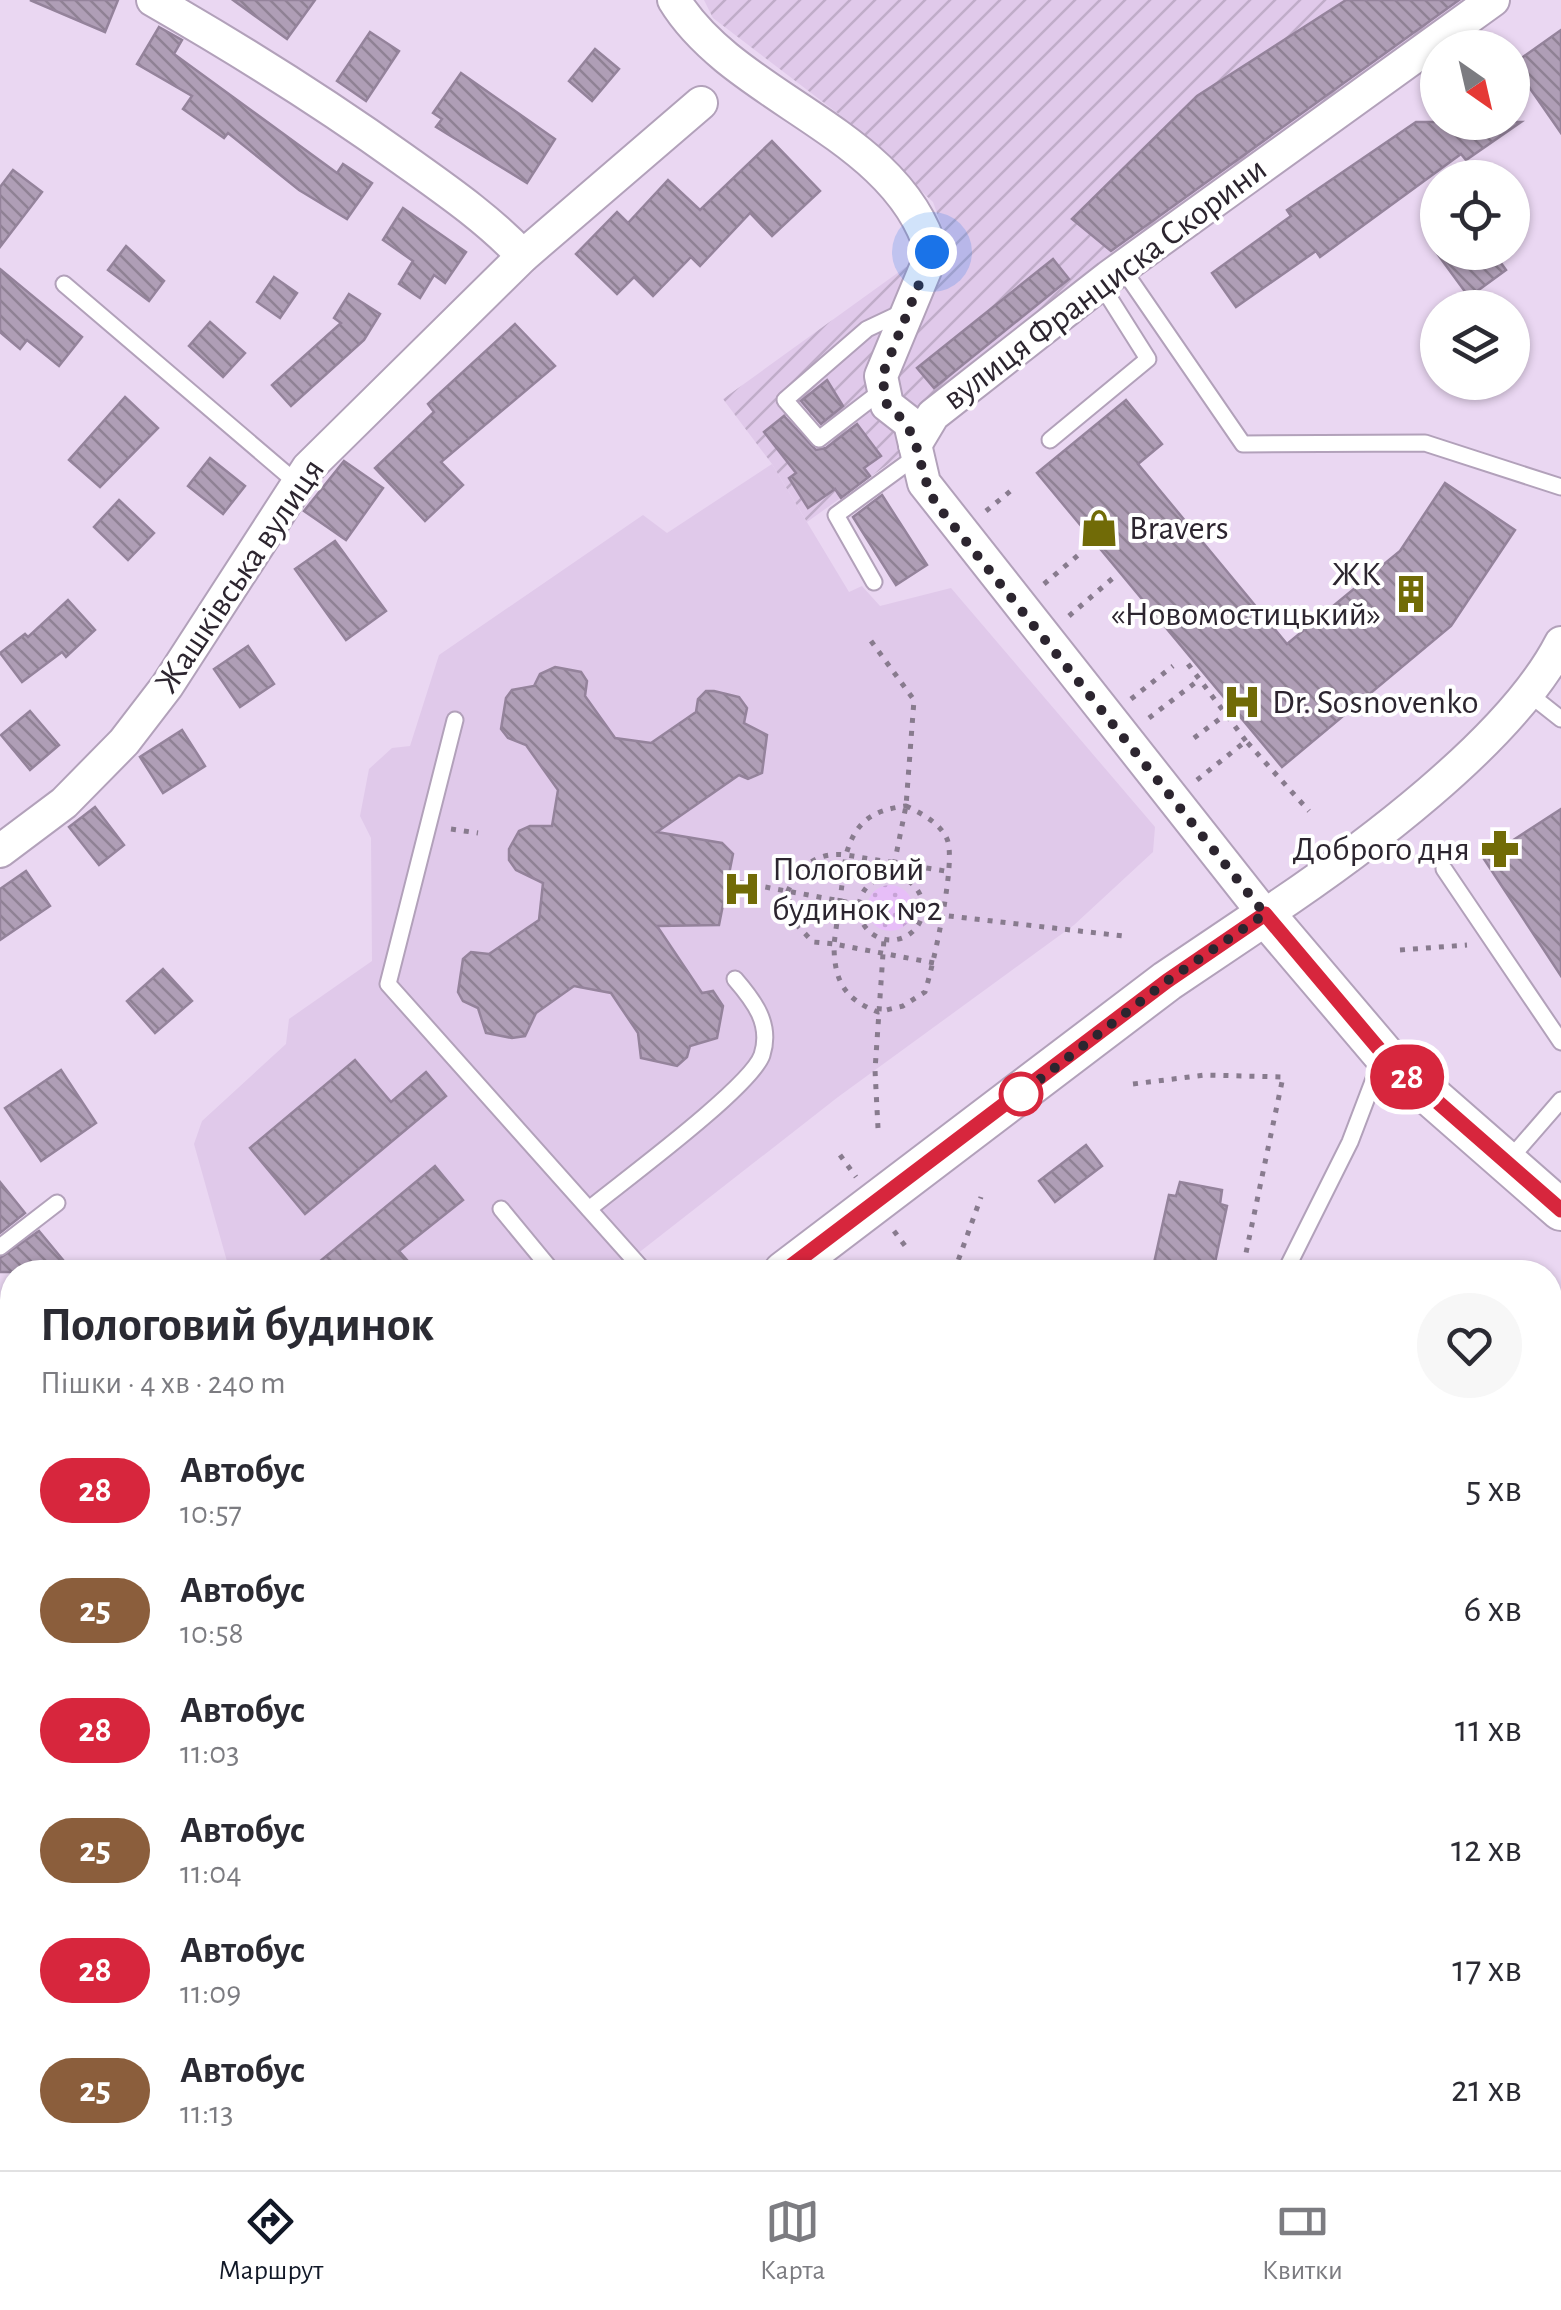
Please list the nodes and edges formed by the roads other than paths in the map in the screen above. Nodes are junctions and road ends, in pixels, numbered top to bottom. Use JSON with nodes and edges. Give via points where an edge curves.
{"nodes":[{"id":1,"x":154,"y":0,"type":"edge"},
{"id":2,"x":674,"y":0,"type":"edge"},
{"id":3,"x":1492,"y":0,"type":"edge"},
{"id":4,"x":702,"y":104,"type":"dead end"},
{"id":5,"x":522,"y":256,"type":"junction"},
{"id":6,"x":1111,"y":275,"type":"junction"},
{"id":7,"x":64,"y":284,"type":"dead end"},
{"id":8,"x":911,"y":308,"type":"junction"},
{"id":9,"x":884,"y":389,"type":"junction"},
{"id":10,"x":1050,"y":440,"type":"dead end"},
{"id":11,"x":916,"y":450,"type":"junction"},
{"id":12,"x":296,"y":482,"type":"junction"},
{"id":13,"x":1561,"y":487,"type":"edge"},
{"id":14,"x":874,"y":582,"type":"dead end"},
{"id":15,"x":1561,"y":643,"type":"edge"},
{"id":16,"x":1528,"y":694,"type":"junction"},
{"id":17,"x":1561,"y":718,"type":"edge"},
{"id":18,"x":455,"y":720,"type":"dead end"},
{"id":19,"x":0,"y":851,"type":"edge"},
{"id":20,"x":1444,"y":869,"type":"dead end"},
{"id":21,"x":1265,"y":914,"type":"junction"},
{"id":22,"x":735,"y":979,"type":"dead end"},
{"id":23,"x":1561,"y":1042,"type":"edge"},
{"id":24,"x":1384,"y":1055,"type":"junction"},
{"id":25,"x":1561,"y":1100,"type":"edge"},
{"id":26,"x":1505,"y":1164,"type":"junction"},
{"id":27,"x":57,"y":1203,"type":"dead end"},
{"id":28,"x":501,"y":1209,"type":"dead end"},
{"id":29,"x":589,"y":1209,"type":"junction"},
{"id":30,"x":1561,"y":1210,"type":"edge"},
{"id":31,"x":0,"y":1247,"type":"edge"},
{"id":32,"x":543,"y":1260,"type":"edge"},
{"id":33,"x":635,"y":1260,"type":"edge"},
{"id":34,"x":813,"y":1260,"type":"edge"},
{"id":35,"x":1291,"y":1260,"type":"edge"}],
"edges":[{"from":1,"to":5,"type":"street","via":[[280,74],[492,224]]},
{"from":2,"to":8,"type":"street","via":[[704,40],[844,140],[913,207],[932,252]]},
{"from":3,"to":6,"type":"street","name":"вулиця Франциска Скорини"},
{"from":4,"to":5,"type":"street","name":"Жашківська вулиця"},
{"from":5,"to":12,"type":"street","name":"Жашківська вулиця"},
{"from":6,"to":10,"type":"lane","via":[[1148,359]]},
{"from":6,"to":11,"type":"street","name":"вулиця Франциска Скорини","via":[[933,415]]},
{"from":6,"to":13,"type":"lane","via":[[1243,444],[1425,443]]},
{"from":7,"to":12,"type":"lane"},
{"from":8,"to":9,"type":"street","via":[[892,343]]},
{"from":8,"to":9,"type":"lane","via":[[867,329],[785,400],[820,438]]},
{"from":9,"to":11,"type":"street","via":[[887,405],[910,423]]},
{"from":11,"to":14,"type":"lane","via":[[836,515]]},
{"from":11,"to":21,"type":"street","via":[[936,504]]},
{"from":12,"to":19,"type":"street","name":"Жашківська вулиця","via":[[124,742],[64,803]]},
{"from":15,"to":16,"type":"street"},
{"from":16,"to":17,"type":"lane"},
{"from":16,"to":21,"type":"street","via":[[1447,776]]},
{"from":18,"to":29,"type":"lane","via":[[388,984]]},
{"from":20,"to":23,"type":"lane"},
{"from":21,"to":24,"type":"street"},
{"from":21,"to":34,"type":"street","via":[[1167,981]]},
{"from":22,"to":29,"type":"lane","via":[[766,1028],[761,1057]]},
{"from":24,"to":26,"type":"street"},
{"from":24,"to":35,"type":"lane"},
{"from":25,"to":26,"type":"lane"},
{"from":26,"to":30,"type":"street"},
{"from":27,"to":31,"type":"lane"},
{"from":28,"to":32,"type":"lane"},
{"from":29,"to":33,"type":"lane"}]}
